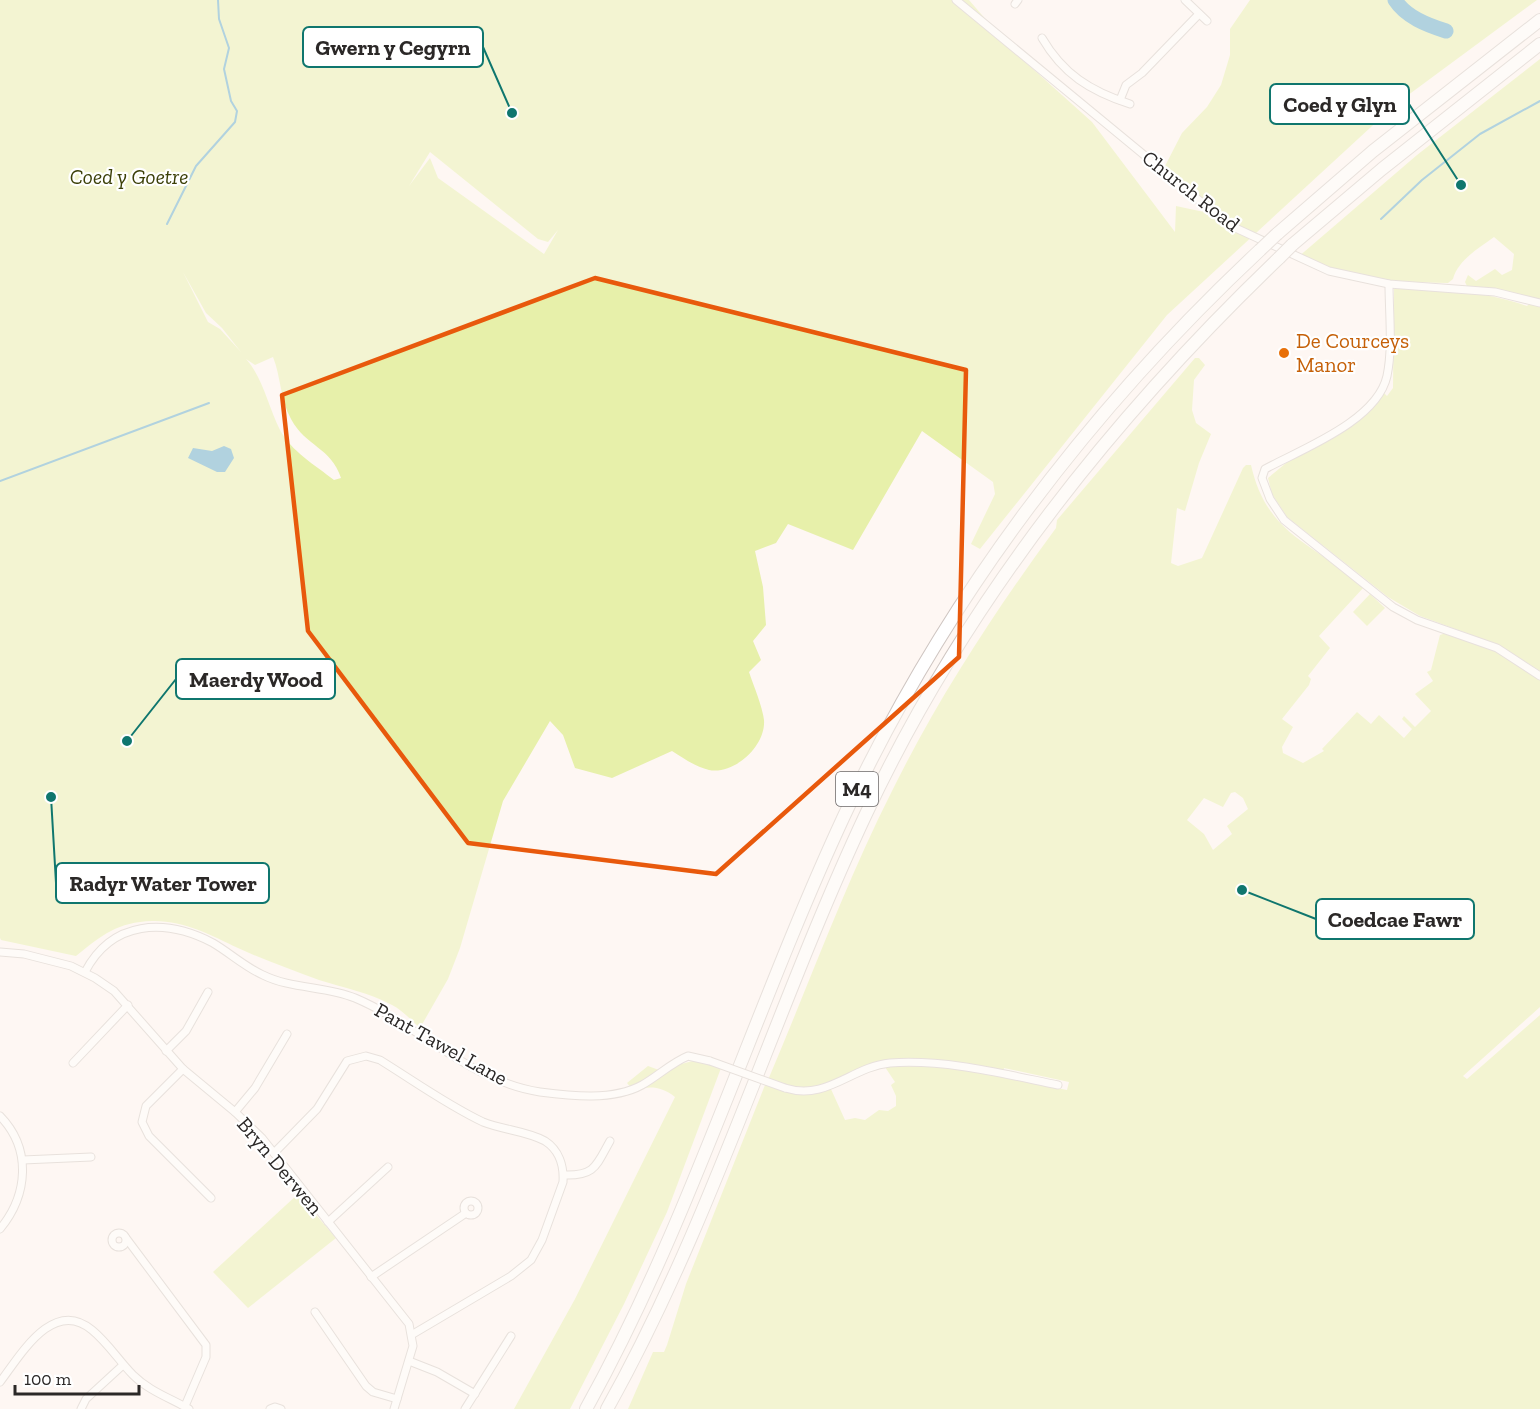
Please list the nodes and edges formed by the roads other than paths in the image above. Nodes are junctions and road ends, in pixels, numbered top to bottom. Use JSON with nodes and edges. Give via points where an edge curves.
{"nodes":[{"id":1,"x":956,"y":0,"type":"edge"},
{"id":2,"x":1185,"y":0,"type":"edge"},
{"id":3,"x":1199,"y":14,"type":"junction"},
{"id":4,"x":1540,"y":20,"type":"edge"},
{"id":5,"x":1207,"y":21,"type":"dead end"},
{"id":6,"x":1042,"y":38,"type":"dead end"},
{"id":7,"x":1540,"y":44,"type":"edge"},
{"id":8,"x":1120,"y":100,"type":"junction"},
{"id":9,"x":1130,"y":104,"type":"dead end"},
{"id":10,"x":1389,"y":284,"type":"junction"},
{"id":11,"x":1540,"y":303,"type":"edge"},
{"id":12,"x":1540,"y":676,"type":"edge"},
{"id":13,"x":0,"y":952,"type":"edge"},
{"id":14,"x":85,"y":972,"type":"junction"},
{"id":15,"x":208,"y":993,"type":"dead end"},
{"id":16,"x":128,"y":1005,"type":"junction"},
{"id":17,"x":287,"y":1034,"type":"dead end"},
{"id":18,"x":166,"y":1051,"type":"junction"},
{"id":19,"x":73,"y":1063,"type":"dead end"},
{"id":20,"x":183,"y":1069,"type":"junction"},
{"id":21,"x":1058,"y":1085,"type":"dead end"},
{"id":22,"x":235,"y":1112,"type":"junction"},
{"id":23,"x":0,"y":1116,"type":"edge"},
{"id":24,"x":610,"y":1141,"type":"dead end"},
{"id":25,"x":274,"y":1153,"type":"junction"},
{"id":26,"x":91,"y":1156,"type":"dead end"},
{"id":27,"x":22,"y":1160,"type":"junction"},
{"id":28,"x":388,"y":1167,"type":"dead end"},
{"id":29,"x":564,"y":1175,"type":"junction"},
{"id":30,"x":211,"y":1198,"type":"dead end"},
{"id":31,"x":466,"y":1214,"type":"dead end"},
{"id":32,"x":328,"y":1222,"type":"junction"},
{"id":33,"x":0,"y":1229,"type":"edge"},
{"id":34,"x":126,"y":1238,"type":"dead end"},
{"id":35,"x":371,"y":1276,"type":"junction"},
{"id":36,"x":315,"y":1312,"type":"dead end"},
{"id":37,"x":413,"y":1334,"type":"junction"},
{"id":38,"x":511,"y":1336,"type":"dead end"},
{"id":39,"x":410,"y":1361,"type":"junction"},
{"id":40,"x":123,"y":1365,"type":"junction"},
{"id":41,"x":0,"y":1382,"type":"edge"},
{"id":42,"x":475,"y":1394,"type":"junction"},
{"id":43,"x":397,"y":1399,"type":"junction"},
{"id":44,"x":187,"y":1408,"type":"edge"},
{"id":45,"x":81,"y":1409,"type":"edge"},
{"id":46,"x":270,"y":1409,"type":"edge"},
{"id":47,"x":281,"y":1409,"type":"edge"},
{"id":48,"x":394,"y":1409,"type":"edge"},
{"id":49,"x":465,"y":1409,"type":"edge"},
{"id":50,"x":586,"y":1409,"type":"edge"},
{"id":51,"x":607,"y":1409,"type":"edge"}],
"edges":[{"from":1,"to":10,"type":"street","name":"Church Road","via":[[1229,225],[1312,265]]},
{"from":2,"to":3,"type":"street"},
{"from":3,"to":5,"type":"street"},
{"from":3,"to":8,"type":"street","via":[[1126,85]]},
{"from":4,"to":50,"type":"highway","number":"M4","bridge":true,"via":[[1373,151],[1277,234],[1174,334],[1071,452],[979,579],[872,758],[820,869],[653,1279]]},
{"from":6,"to":8,"type":"street","via":[[1053,55],[1081,82]]},
{"from":7,"to":51,"type":"highway","number":"M4","bridge":true,"via":[[1292,245],[1193,343],[1096,454],[999,582],[920,710],[867,810],[672,1283]]},
{"from":8,"to":9,"type":"street"},
{"from":10,"to":11,"type":"street","name":"Church Road","via":[[1475,289]]},
{"from":10,"to":12,"type":"street","via":[[1388,364],[1375,400],[1350,422],[1265,469],[1262,478],[1270,500],[1284,520],[1394,607],[1417,621],[1497,648]]},
{"from":13,"to":14,"type":"street","name":"Bryn Derwen","via":[[39,957]]},
{"from":14,"to":16,"type":"street","name":"Bryn Derwen"},
{"from":14,"to":21,"type":"street","name":"Pant Tawel Lane","bridge":true,"via":[[98,950],[135,929],[164,929],[198,936],[263,975],[356,998],[473,1067],[538,1092],[614,1095],[643,1085],[688,1056],[798,1092],[816,1091],[891,1063],[935,1064]]},
{"from":15,"to":18,"type":"street","via":[[186,1031]]},
{"from":16,"to":18,"type":"street","name":"Bryn Derwen"},
{"from":16,"to":19,"type":"street"},
{"from":17,"to":22,"type":"street","via":[[255,1088]]},
{"from":18,"to":20,"type":"street","name":"Bryn Derwen"},
{"from":20,"to":22,"type":"street","name":"Bryn Derwen"},
{"from":20,"to":30,"type":"street","via":[[146,1106],[142,1122],[149,1136]]},
{"from":22,"to":25,"type":"street","name":"Bryn Derwen"},
{"from":23,"to":27,"type":"street","via":[[13,1133]]},
{"from":24,"to":29,"type":"street","via":[[591,1172]]},
{"from":25,"to":29,"type":"street","via":[[317,1108],[347,1060],[366,1056],[380,1060],[484,1122],[545,1142],[559,1157]]},
{"from":25,"to":32,"type":"street","name":"Bryn Derwen"},
{"from":26,"to":27,"type":"street"},
{"from":27,"to":33,"type":"street","via":[[18,1200]]},
{"from":28,"to":32,"type":"street"},
{"from":29,"to":37,"type":"street","via":[[531,1260]]},
{"from":31,"to":35,"type":"street"},
{"from":32,"to":35,"type":"street","name":"Bryn Derwen"},
{"from":34,"to":44,"type":"street","via":[[206,1345],[206,1357]]},
{"from":35,"to":37,"type":"street","name":"Bryn Derwen"},
{"from":36,"to":43,"type":"street","via":[[369,1389]]},
{"from":37,"to":39,"type":"street"},
{"from":38,"to":42,"type":"street"},
{"from":39,"to":42,"type":"street"},
{"from":39,"to":43,"type":"street"},
{"from":40,"to":41,"type":"street","via":[[92,1330],[78,1323],[55,1323],[38,1332]]},
{"from":40,"to":44,"type":"street","via":[[151,1389]]},
{"from":40,"to":45,"type":"street","via":[[86,1399]]},
{"from":42,"to":49,"type":"street"},
{"from":43,"to":48,"type":"street"},
{"from":46,"to":47,"type":"street"}]}
